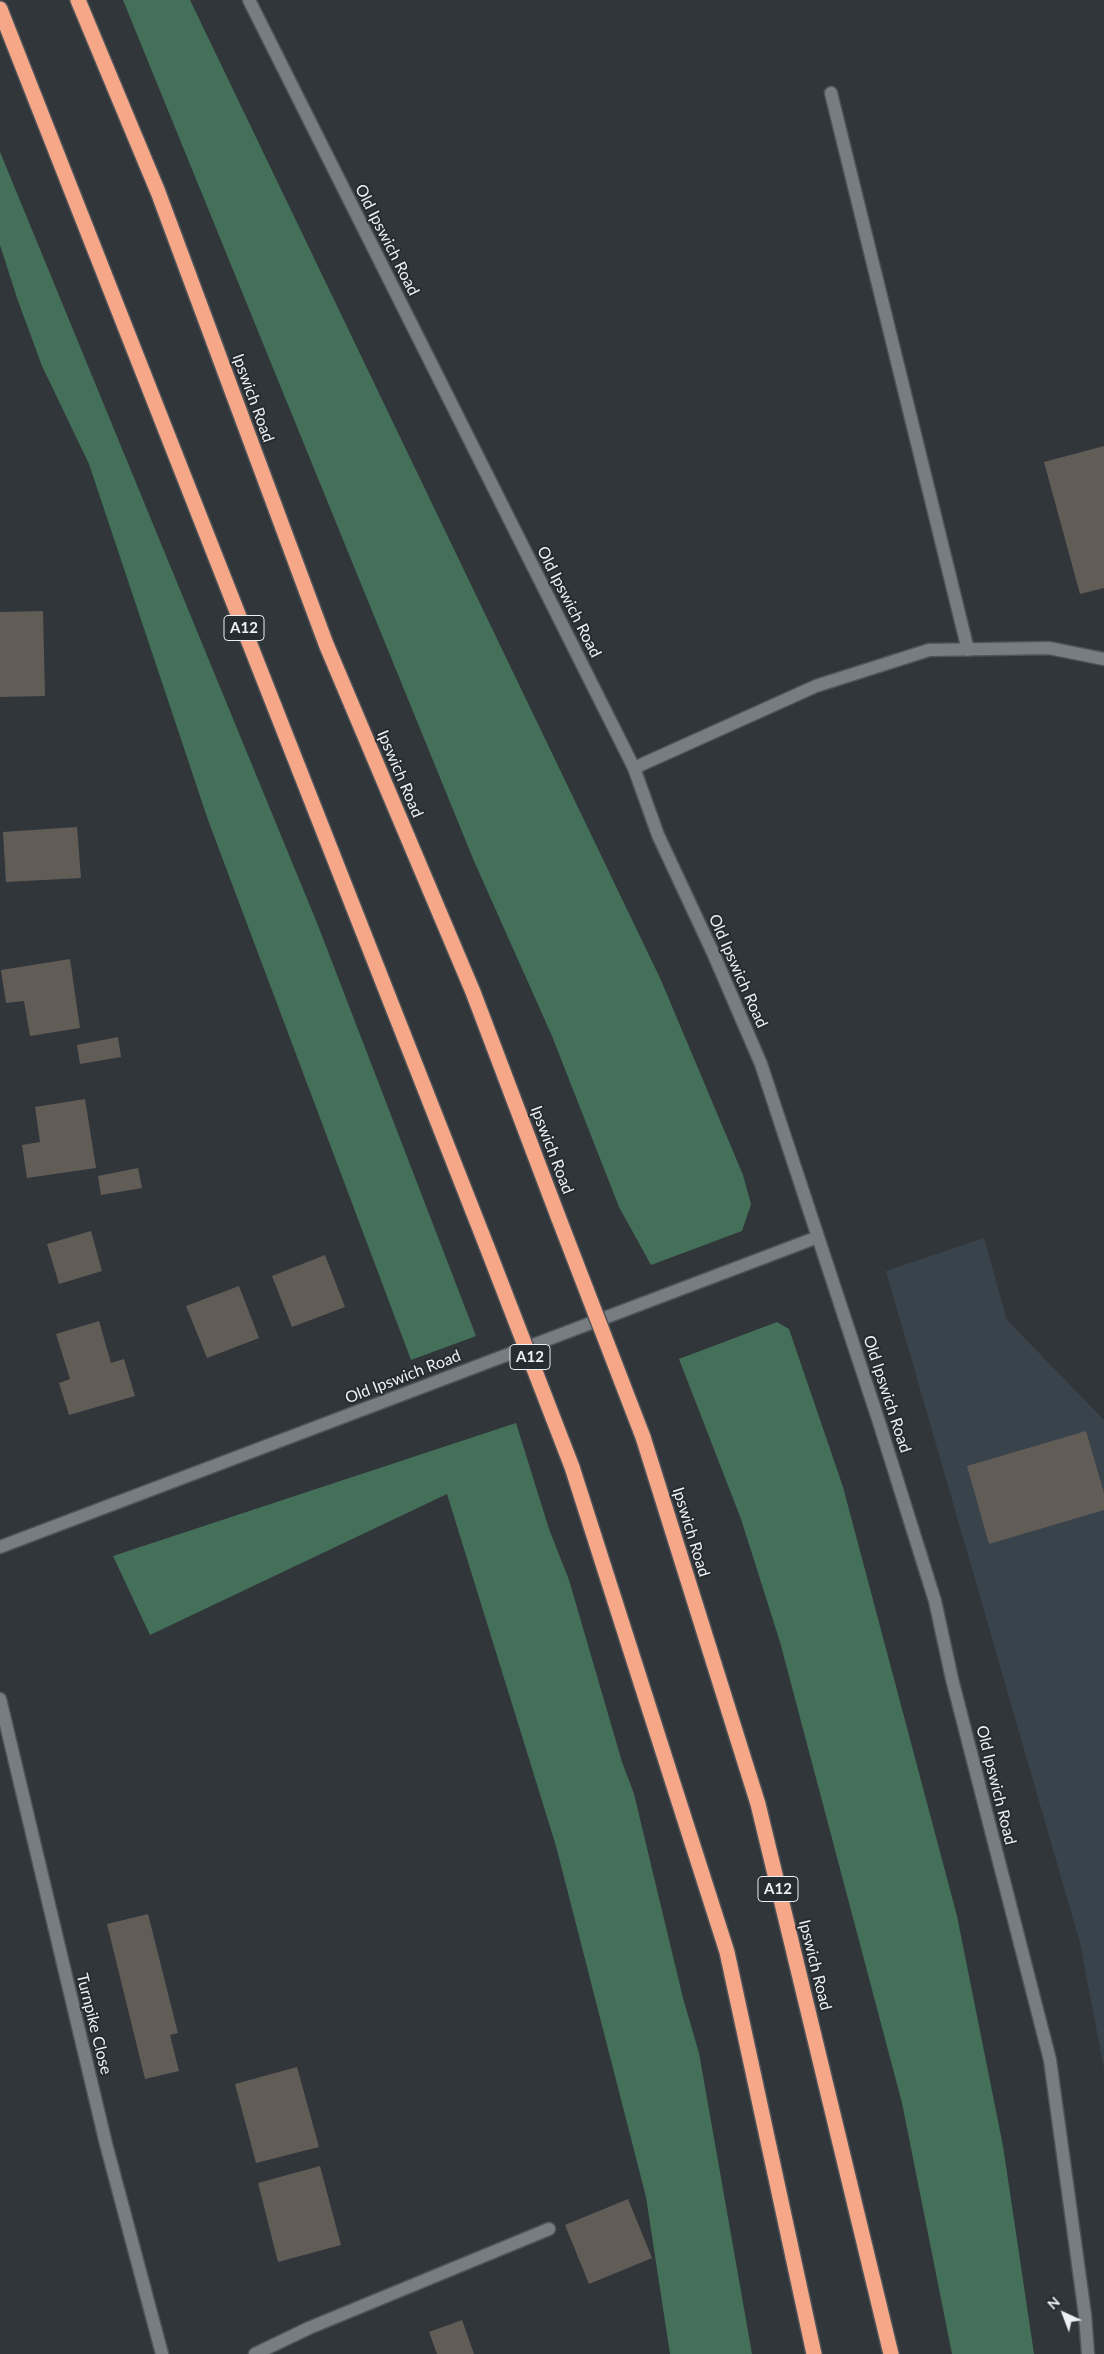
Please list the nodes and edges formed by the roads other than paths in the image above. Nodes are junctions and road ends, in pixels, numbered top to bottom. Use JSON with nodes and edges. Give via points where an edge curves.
{"nodes":[{"id":1,"x":78,"y":0,"type":"edge"},
{"id":2,"x":249,"y":0,"type":"edge"},
{"id":3,"x":0,"y":9,"type":"edge"},
{"id":4,"x":830,"y":93,"type":"dead end"},
{"id":5,"x":968,"y":650,"type":"junction"},
{"id":6,"x":1104,"y":659,"type":"edge"},
{"id":7,"x":634,"y":768,"type":"junction"},
{"id":8,"x":818,"y":1237,"type":"junction"},
{"id":9,"x":0,"y":1547,"type":"edge"},
{"id":10,"x":0,"y":1699,"type":"edge"},
{"id":11,"x":549,"y":2230,"type":"dead end"},
{"id":12,"x":890,"y":2351,"type":"edge"},
{"id":13,"x":162,"y":2354,"type":"edge"},
{"id":14,"x":255,"y":2354,"type":"edge"},
{"id":15,"x":814,"y":2354,"type":"edge"},
{"id":16,"x":1088,"y":2354,"type":"edge"}],
"edges":[{"from":1,"to":12,"type":"highway","name":"Ipswich Road","number":"A12","bridge":true,"via":[[158,192],[326,644],[473,992],[642,1437],[758,1804]]},
{"from":2,"to":7,"type":"street","name":"Old Ipswich Road"},
{"from":3,"to":15,"type":"highway","number":"A12","bridge":true,"via":[[572,1467],[727,1952]]},
{"from":4,"to":5,"type":"street"},
{"from":5,"to":6,"type":"street","via":[[1049,648]]},
{"from":5,"to":7,"type":"street","via":[[929,650],[816,686]]},
{"from":7,"to":8,"type":"street","name":"Old Ipswich Road","via":[[658,835],[761,1064]]},
{"from":8,"to":9,"type":"street","name":"Old Ipswich Road"},
{"from":8,"to":16,"type":"street","name":"Old Ipswich Road","via":[[935,1601],[1050,2060]]},
{"from":10,"to":13,"type":"street","name":"Turnpike Close","via":[[104,2135]]},
{"from":11,"to":14,"type":"street","via":[[309,2328]]}]}
